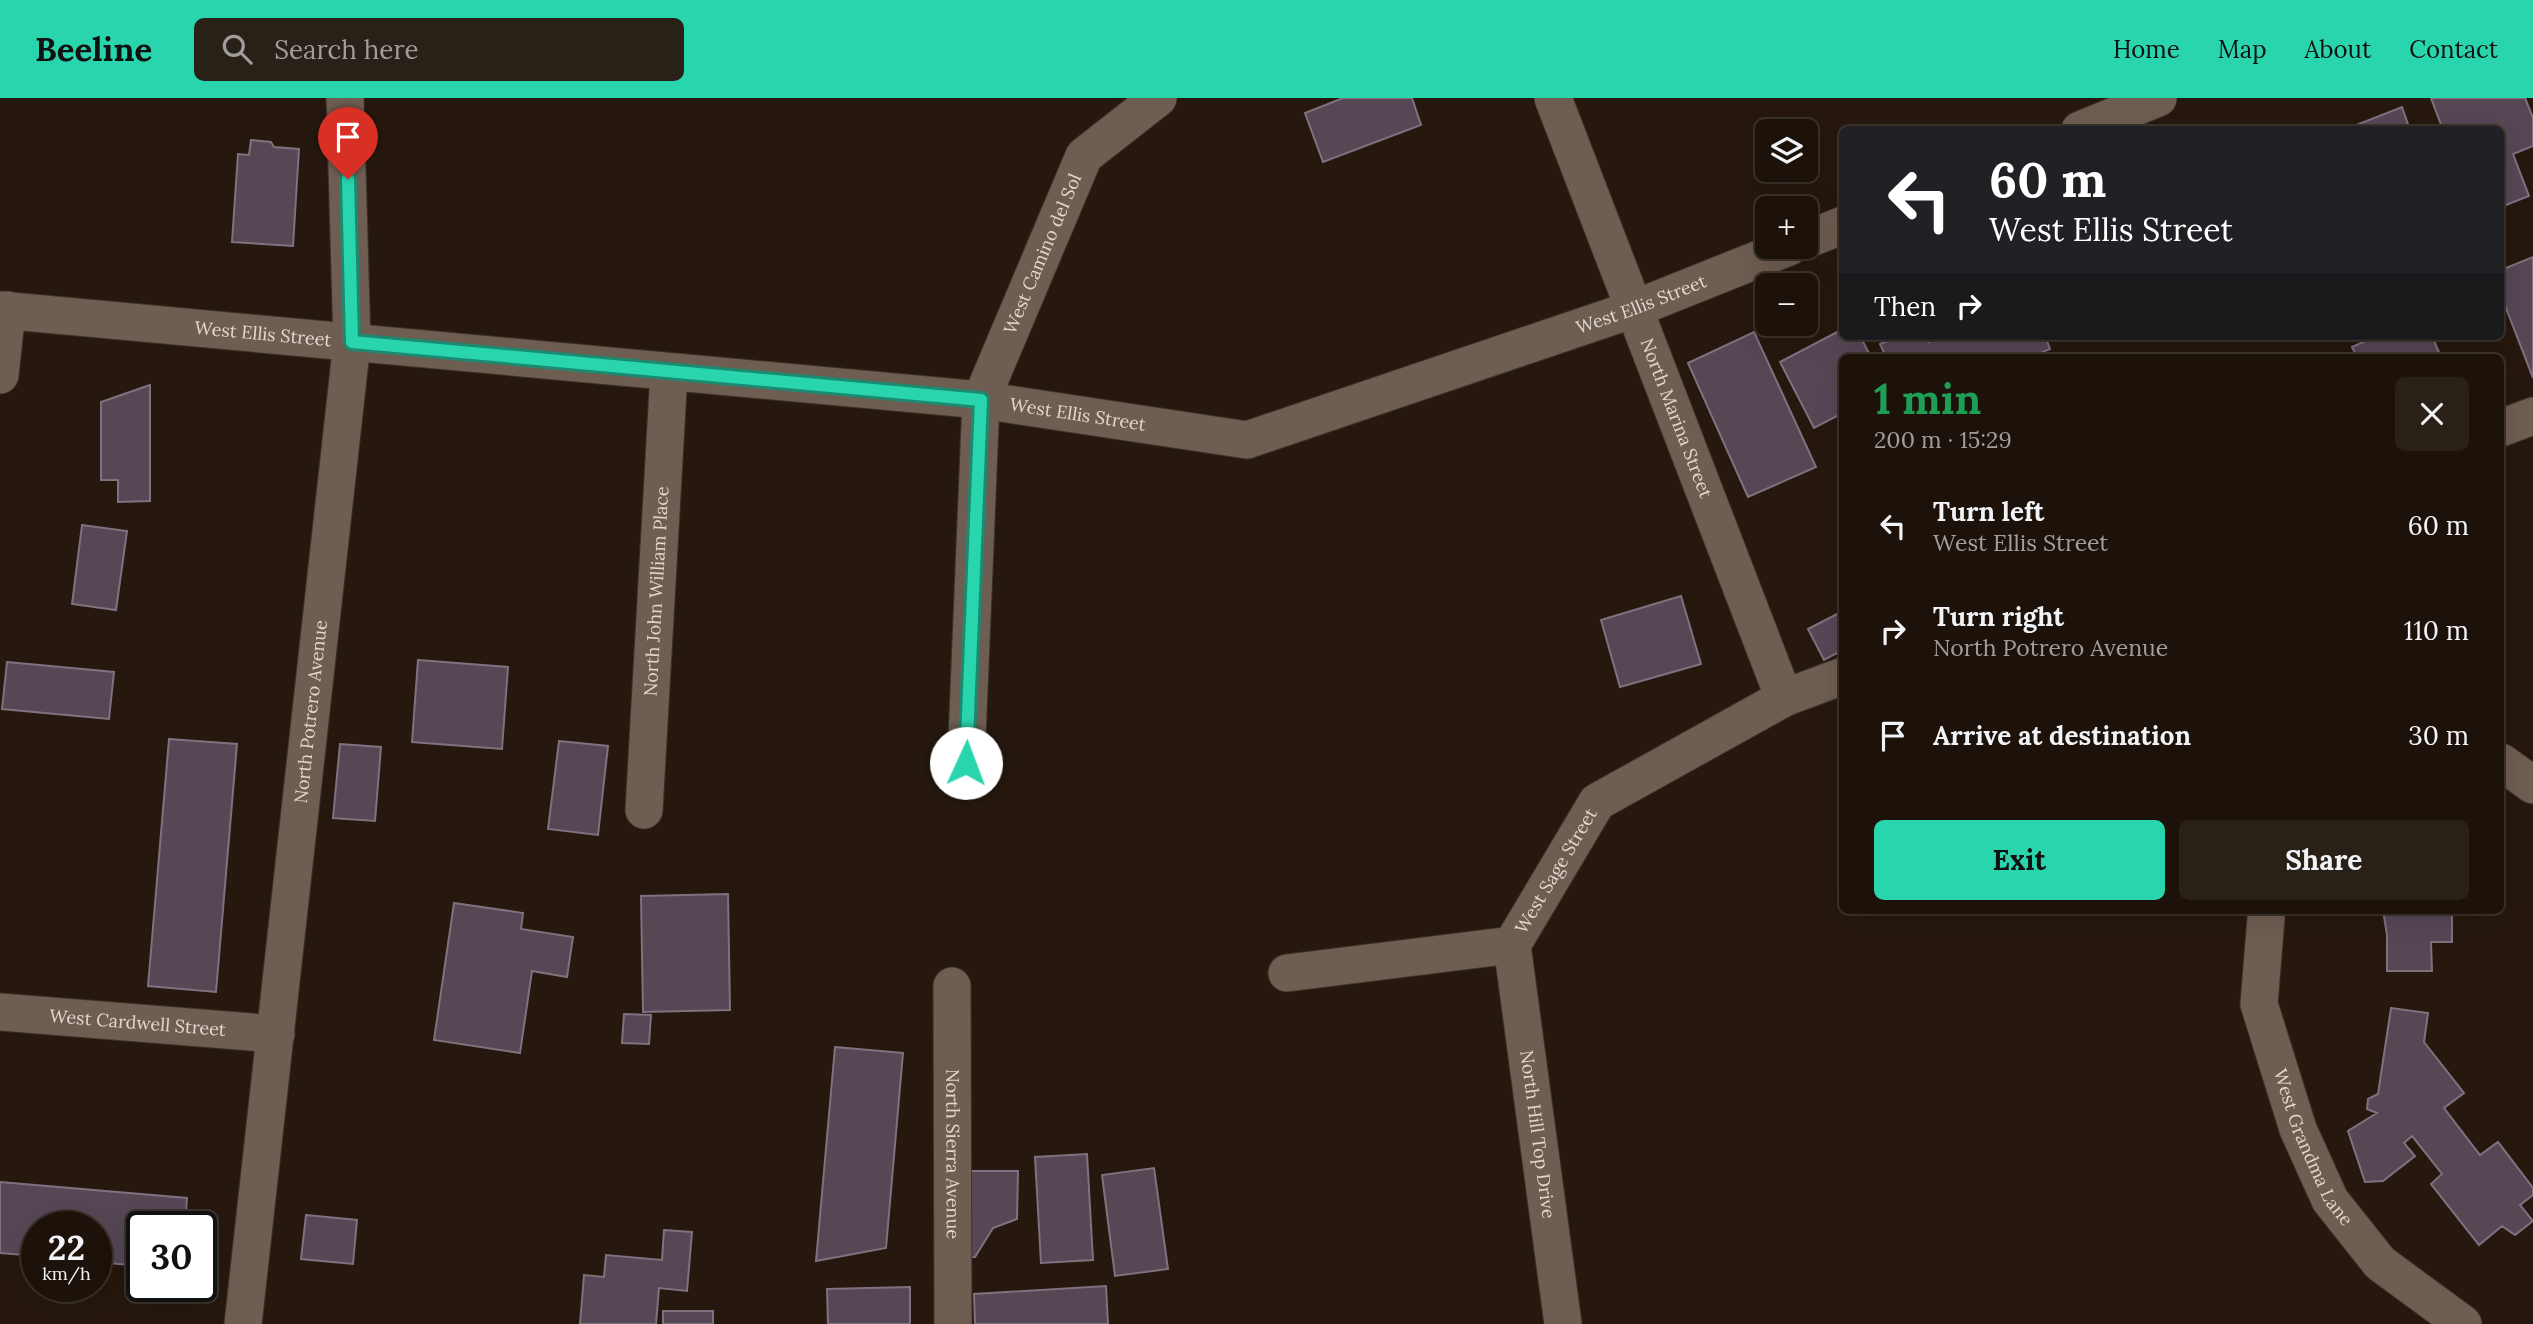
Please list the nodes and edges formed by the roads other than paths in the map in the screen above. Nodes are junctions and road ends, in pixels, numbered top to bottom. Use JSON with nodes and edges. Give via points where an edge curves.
{"nodes":[{"id":1,"x":345,"y":98,"type":"edge"},
{"id":2,"x":1158,"y":98,"type":"edge"},
{"id":3,"x":1553,"y":98,"type":"edge"},
{"id":4,"x":2158,"y":98,"type":"edge"},
{"id":5,"x":2090,"y":126,"type":"edge"},
{"id":6,"x":1839,"y":227,"type":"edge"},
{"id":7,"x":1818,"y":235,"type":"edge"},
{"id":8,"x":1759,"y":259,"type":"edge"},
{"id":9,"x":1634,"y":309,"type":"junction"},
{"id":10,"x":3,"y":310,"type":"edge"},
{"id":11,"x":352,"y":342,"type":"junction"},
{"id":12,"x":669,"y":372,"type":"junction"},
{"id":13,"x":0,"y":375,"type":"edge"},
{"id":14,"x":981,"y":400,"type":"junction"},
{"id":15,"x":2533,"y":416,"type":"edge"},
{"id":16,"x":2504,"y":427,"type":"edge"},
{"id":17,"x":1839,"y":677,"type":"edge"},
{"id":18,"x":1784,"y":698,"type":"junction"},
{"id":19,"x":966,"y":763,"type":"dead end"},
{"id":20,"x":2504,"y":764,"type":"edge"},
{"id":21,"x":2533,"y":785,"type":"edge"},
{"id":22,"x":644,"y":810,"type":"dead end"},
{"id":23,"x":2266,"y":918,"type":"dead end"},
{"id":24,"x":1512,"y":945,"type":"junction"},
{"id":25,"x":1287,"y":973,"type":"dead end"},
{"id":26,"x":952,"y":986,"type":"dead end"},
{"id":27,"x":0,"y":1012,"type":"edge"},
{"id":28,"x":276,"y":1034,"type":"junction"},
{"id":29,"x":243,"y":1324,"type":"edge"},
{"id":30,"x":953,"y":1324,"type":"edge"},
{"id":31,"x":1563,"y":1324,"type":"edge"},
{"id":32,"x":2463,"y":1324,"type":"edge"}],
"edges":[{"from":1,"to":11,"type":"street","name":"North Potrero Avenue"},
{"from":2,"to":14,"type":"street","name":"West Camino del Sol","via":[[1084,156]]},
{"from":3,"to":9,"type":"street","name":"North Marina Street"},
{"from":4,"to":5,"type":"street"},
{"from":6,"to":7,"type":"street"},
{"from":8,"to":9,"type":"street","name":"West Ellis Street"},
{"from":9,"to":14,"type":"street","name":"West Ellis Street","via":[[1247,440]]},
{"from":9,"to":18,"type":"street","name":"North Marina Street"},
{"from":10,"to":11,"type":"street","name":"West Ellis Street"},
{"from":10,"to":13,"type":"street"},
{"from":11,"to":12,"type":"street","name":"West Ellis Street"},
{"from":11,"to":28,"type":"street","name":"North Potrero Avenue"},
{"from":12,"to":14,"type":"street","name":"West Ellis Street"},
{"from":12,"to":22,"type":"street","name":"North John William Place"},
{"from":14,"to":19,"type":"street"},
{"from":15,"to":16,"type":"street"},
{"from":17,"to":18,"type":"street","name":"West Sage Street"},
{"from":18,"to":24,"type":"street","name":"West Sage Street","via":[[1597,802]]},
{"from":20,"to":21,"type":"street"},
{"from":23,"to":32,"type":"street","name":"West Grandma Lane","via":[[2259,1004],[2298,1129],[2330,1200],[2380,1263]]},
{"from":24,"to":25,"type":"street","name":"West Sage Street"},
{"from":24,"to":31,"type":"street","name":"North Hill Top Drive"},
{"from":26,"to":30,"type":"street","name":"North Sierra Avenue"},
{"from":27,"to":28,"type":"street","name":"West Cardwell Street"},
{"from":28,"to":29,"type":"street","name":"North Potrero Avenue"}]}
